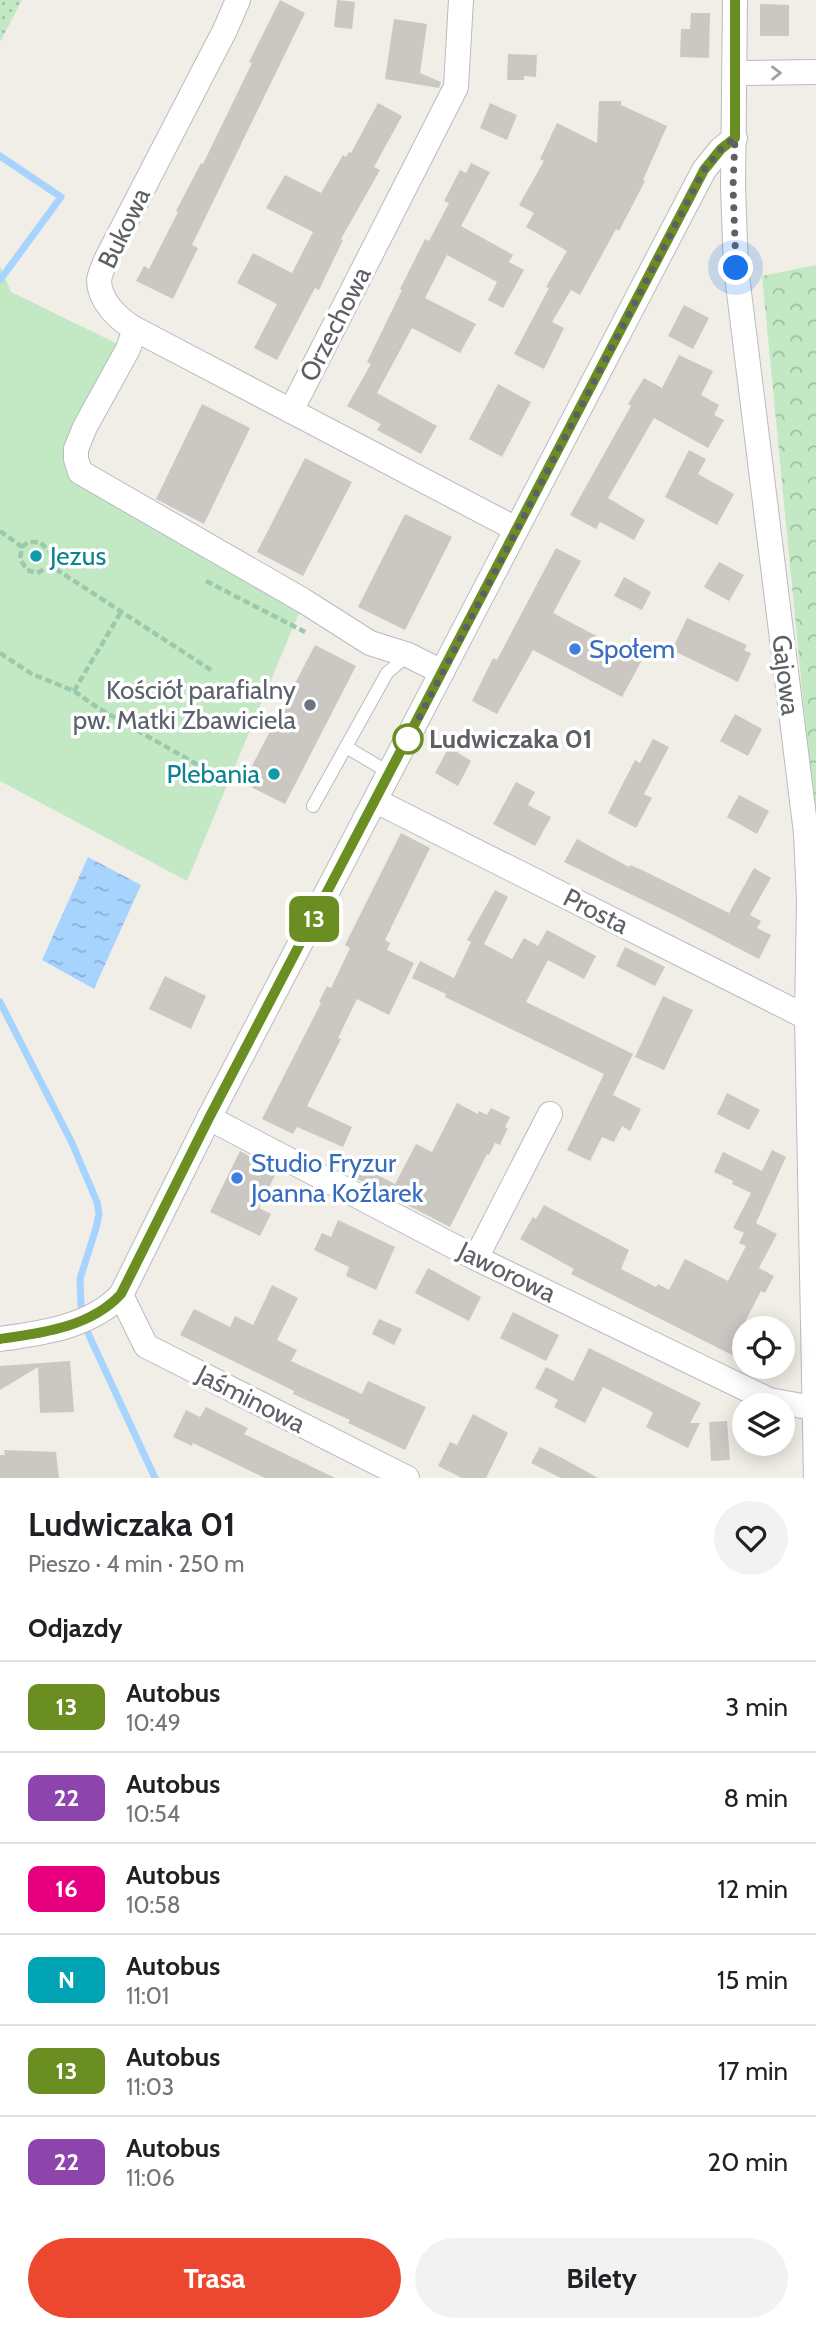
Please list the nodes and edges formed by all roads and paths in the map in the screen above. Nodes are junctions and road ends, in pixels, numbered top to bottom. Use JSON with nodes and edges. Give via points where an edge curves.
{"nodes":[{"id":1,"x":238,"y":0,"type":"edge"},
{"id":2,"x":461,"y":0,"type":"edge"},
{"id":3,"x":735,"y":0,"type":"edge"},
{"id":4,"x":816,"y":72,"type":"edge"},
{"id":5,"x":736,"y":73,"type":"junction"},
{"id":6,"x":735,"y":138,"type":"junction"},
{"id":7,"x":135,"y":329,"type":"junction"},
{"id":8,"x":291,"y":411,"type":"junction"},
{"id":9,"x":516,"y":529,"type":"junction"},
{"id":10,"x":0,"y":531,"type":"edge"},
{"id":11,"x":23,"y":547,"type":"junction"},
{"id":12,"x":51,"y":566,"type":"junction"},
{"id":13,"x":206,"y":581,"type":"dead end"},
{"id":14,"x":121,"y":612,"type":"junction"},
{"id":15,"x":315,"y":636,"type":"dead end"},
{"id":16,"x":0,"y":653,"type":"edge"},
{"id":17,"x":408,"y":655,"type":"junction"},
{"id":18,"x":211,"y":670,"type":"dead end"},
{"id":19,"x":442,"y":672,"type":"junction"},
{"id":20,"x":74,"y":691,"type":"junction"},
{"id":21,"x":346,"y":747,"type":"junction"},
{"id":22,"x":198,"y":765,"type":"dead end"},
{"id":23,"x":390,"y":773,"type":"junction"},
{"id":24,"x":376,"y":801,"type":"junction"},
{"id":25,"x":313,"y":806,"type":"dead end"},
{"id":26,"x":812,"y":1019,"type":"edge"},
{"id":27,"x":550,"y":1114,"type":"dead end"},
{"id":28,"x":209,"y":1118,"type":"junction"},
{"id":29,"x":476,"y":1258,"type":"junction"},
{"id":30,"x":121,"y":1294,"type":"junction"},
{"id":31,"x":0,"y":1339,"type":"edge"},
{"id":32,"x":813,"y":1408,"type":"junction"},
{"id":33,"x":407,"y":1478,"type":"edge"},
{"id":34,"x":816,"y":1478,"type":"edge"}],
"edges":[{"from":1,"to":7,"type":"street","name":"Bukowa","via":[[99,278],[103,299]]},
{"from":2,"to":8,"type":"street","name":"Orzechowa","via":[[456,87]]},
{"from":3,"to":5,"type":"street","name":"Gajowa"},
{"from":5,"to":4,"type":"street","one_way":true},
{"from":5,"to":6,"type":"street","name":"Gajowa"},
{"from":6,"to":9,"type":"street","via":[[704,170]]},
{"from":6,"to":26,"type":"street","name":"Gajowa","via":[[736,268],[806,834]]},
{"from":7,"to":8,"type":"street","name":"Bukowa"},
{"from":7,"to":17,"type":"street","via":[[76,449],[80,472],[370,643]]},
{"from":8,"to":9,"type":"street","name":"Orzechowa"},
{"from":9,"to":19,"type":"street"},
{"from":10,"to":11,"type":"path"},
{"from":11,"to":12,"type":"path","via":[[35,541],[46,545]]},
{"from":11,"to":12,"type":"path","via":[[20,559],[27,570],[37,573]]},
{"from":12,"to":14,"type":"path"},
{"from":13,"to":15,"type":"path"},
{"from":14,"to":18,"type":"path"},
{"from":14,"to":20,"type":"path"},
{"from":16,"to":20,"type":"path","via":[[32,674]]},
{"from":17,"to":19,"type":"street"},
{"from":17,"to":21,"type":"lane","via":[[387,673]]},
{"from":19,"to":23,"type":"street"},
{"from":20,"to":22,"type":"path"},
{"from":21,"to":23,"type":"lane"},
{"from":21,"to":25,"type":"lane"},
{"from":23,"to":24,"type":"street"},
{"from":24,"to":26,"type":"street","name":"Prosta"},
{"from":24,"to":28,"type":"street"},
{"from":26,"to":32,"type":"street","name":"Gajowa"},
{"from":27,"to":29,"type":"street"},
{"from":28,"to":29,"type":"street","name":"Jaworowa"},
{"from":28,"to":30,"type":"street"},
{"from":29,"to":32,"type":"street","name":"Jaworowa","via":[[769,1400]]},
{"from":30,"to":31,"type":"street","via":[[102,1311],[52,1332]]},
{"from":30,"to":33,"type":"street","name":"Jaśminowa","via":[[146,1346]]},
{"from":32,"to":34,"type":"street","name":"Gajowa"}]}
